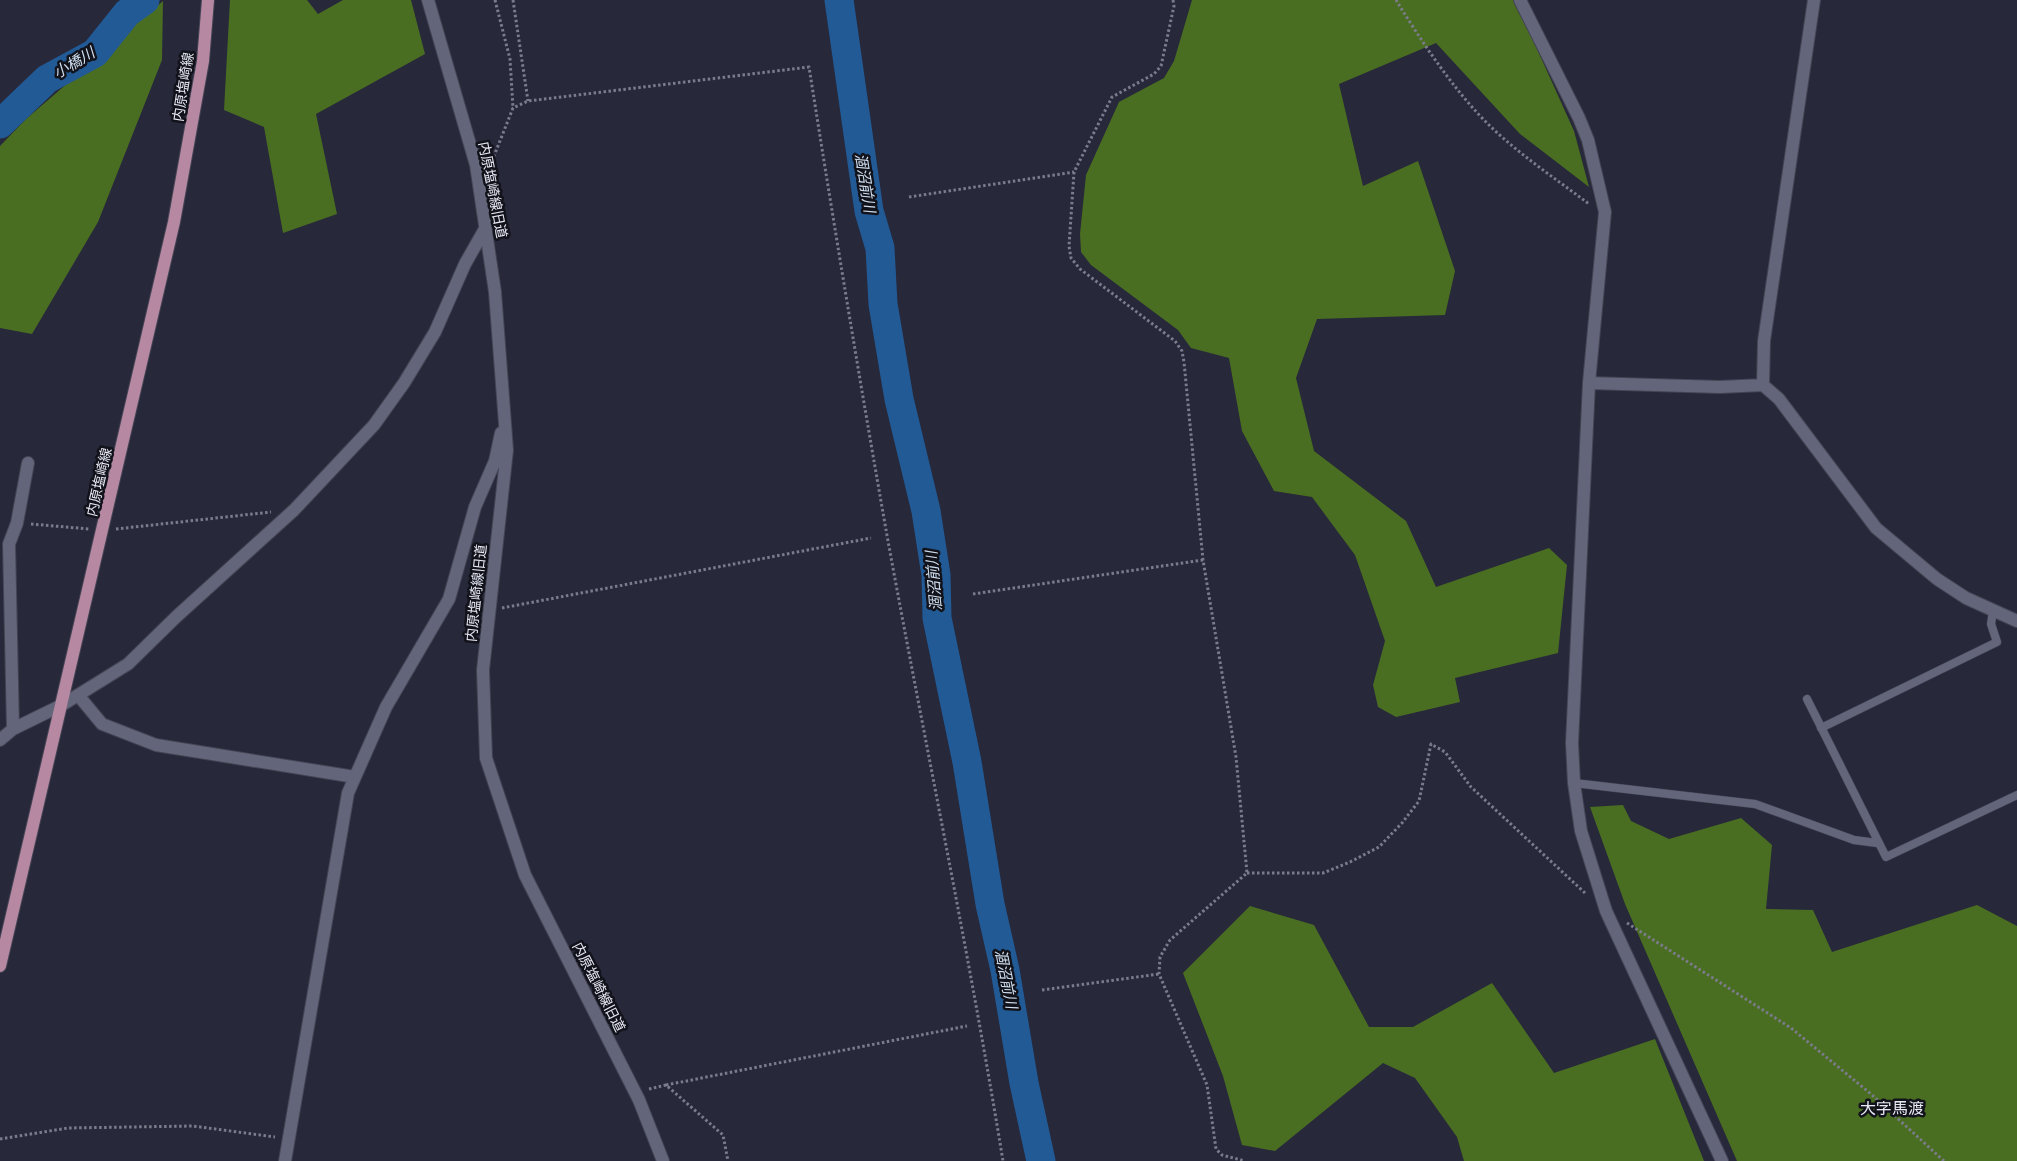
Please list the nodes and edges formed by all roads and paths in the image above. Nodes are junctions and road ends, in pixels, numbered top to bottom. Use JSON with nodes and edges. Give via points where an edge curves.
{"nodes":[{"id":1,"x":208,"y":0,"type":"edge"},
{"id":2,"x":428,"y":0,"type":"edge"},
{"id":3,"x":495,"y":0,"type":"edge"},
{"id":4,"x":513,"y":0,"type":"edge"},
{"id":5,"x":1173,"y":0,"type":"edge"},
{"id":6,"x":1396,"y":0,"type":"edge"},
{"id":7,"x":1520,"y":0,"type":"edge"},
{"id":8,"x":1814,"y":0,"type":"edge"},
{"id":9,"x":528,"y":101,"type":"junction"},
{"id":10,"x":513,"y":108,"type":"junction"},
{"id":11,"x":490,"y":167,"type":"dead end"},
{"id":12,"x":1074,"y":172,"type":"junction"},
{"id":13,"x":909,"y":197,"type":"dead end"},
{"id":14,"x":1605,"y":212,"type":"junction"},
{"id":15,"x":486,"y":227,"type":"junction"},
{"id":16,"x":1589,"y":383,"type":"junction"},
{"id":17,"x":1764,"y":386,"type":"junction"},
{"id":18,"x":504,"y":418,"type":"junction"},
{"id":19,"x":28,"y":463,"type":"dead end"},
{"id":20,"x":294,"y":510,"type":"junction"},
{"id":21,"x":17,"y":523,"type":"junction"},
{"id":22,"x":103,"y":530,"type":"junction"},
{"id":23,"x":871,"y":538,"type":"dead end"},
{"id":24,"x":1203,"y":560,"type":"junction"},
{"id":25,"x":974,"y":594,"type":"dead end"},
{"id":26,"x":489,"y":610,"type":"junction"},
{"id":27,"x":1993,"y":611,"type":"junction"},
{"id":28,"x":2017,"y":621,"type":"edge"},
{"id":29,"x":78,"y":695,"type":"junction"},
{"id":30,"x":1807,"y":699,"type":"dead end"},
{"id":31,"x":62,"y":705,"type":"junction"},
{"id":32,"x":1821,"y":728,"type":"junction"},
{"id":33,"x":13,"y":730,"type":"junction"},
{"id":34,"x":0,"y":740,"type":"edge"},
{"id":35,"x":355,"y":777,"type":"junction"},
{"id":36,"x":1574,"y":783,"type":"junction"},
{"id":37,"x":2017,"y":795,"type":"edge"},
{"id":38,"x":1877,"y":843,"type":"junction"},
{"id":39,"x":1247,"y":873,"type":"junction"},
{"id":40,"x":1606,"y":911,"type":"junction"},
{"id":41,"x":0,"y":966,"type":"edge"},
{"id":42,"x":1159,"y":974,"type":"junction"},
{"id":43,"x":1042,"y":990,"type":"dead end"},
{"id":44,"x":966,"y":1026,"type":"dead end"},
{"id":45,"x":666,"y":1086,"type":"junction"},
{"id":46,"x":635,"y":1092,"type":"junction"},
{"id":47,"x":288,"y":1138,"type":"junction"},
{"id":48,"x":0,"y":1139,"type":"edge"},
{"id":49,"x":284,"y":1161,"type":"edge"},
{"id":50,"x":663,"y":1161,"type":"edge"},
{"id":51,"x":728,"y":1161,"type":"edge"},
{"id":52,"x":1003,"y":1161,"type":"edge"},
{"id":53,"x":1244,"y":1161,"type":"edge"},
{"id":54,"x":1722,"y":1161,"type":"edge"},
{"id":55,"x":1944,"y":1161,"type":"edge"}],
"edges":[{"from":1,"to":22,"type":"main road","name":"内原塩崎線","via":[[202,69],[176,213]]},
{"from":2,"to":15,"type":"street","name":"内原塩崎線旧道","via":[[476,165]]},
{"from":3,"to":10,"type":"path","via":[[510,59]]},
{"from":4,"to":9,"type":"path"},
{"from":5,"to":12,"type":"path","via":[[1161,66],[1154,74],[1112,97]]},
{"from":6,"to":14,"type":"path","via":[[1425,44],[1488,125],[1592,206]]},
{"from":7,"to":14,"type":"street","via":[[1588,140]]},
{"from":8,"to":17,"type":"street","via":[[1764,341]]},
{"from":9,"to":10,"type":"path"},
{"from":9,"to":52,"type":"path","via":[[809,67],[888,542],[981,1025]]},
{"from":10,"to":11,"type":"path"},
{"from":12,"to":13,"type":"path"},
{"from":12,"to":24,"type":"path","via":[[1071,258],[1087,276],[1175,341],[1182,351]]},
{"from":14,"to":16,"type":"street"},
{"from":15,"to":18,"type":"street","name":"内原塩崎線旧道","via":[[496,292]]},
{"from":15,"to":20,"type":"street","via":[[465,264],[435,332],[404,383],[374,425]]},
{"from":16,"to":17,"type":"street"},
{"from":16,"to":36,"type":"street","via":[[1572,743]]},
{"from":17,"to":27,"type":"street","via":[[1779,399],[1876,528],[1937,579]]},
{"from":18,"to":26,"type":"street","name":"内原塩崎線旧道","via":[[506,450]]},
{"from":18,"to":35,"type":"street","via":[[495,462],[475,507],[449,599],[386,707]]},
{"from":19,"to":21,"type":"street"},
{"from":20,"to":22,"type":"path"},
{"from":20,"to":29,"type":"street","via":[[128,664]]},
{"from":21,"to":22,"type":"path"},
{"from":21,"to":33,"type":"street","via":[[9,544]]},
{"from":22,"to":31,"type":"main road","name":"内原塩崎線"},
{"from":23,"to":26,"type":"path"},
{"from":24,"to":25,"type":"path"},
{"from":24,"to":39,"type":"path","via":[[1236,757]]},
{"from":26,"to":46,"type":"street","name":"内原塩崎線旧道","via":[[483,670],[486,758],[525,875]]},
{"from":27,"to":28,"type":"street"},
{"from":27,"to":32,"type":"lane","via":[[1991,624],[1997,642]]},
{"from":29,"to":31,"type":"street"},
{"from":29,"to":35,"type":"street","via":[[102,724],[156,745]]},
{"from":30,"to":32,"type":"lane"},
{"from":31,"to":33,"type":"street"},
{"from":31,"to":41,"type":"main road","name":"内原塩崎線"},
{"from":32,"to":38,"type":"lane"},
{"from":33,"to":34,"type":"street"},
{"from":35,"to":47,"type":"street","via":[[348,793]]},
{"from":36,"to":38,"type":"lane","via":[[1755,804],[1854,840]]},
{"from":36,"to":40,"type":"street","via":[[1581,831]]},
{"from":37,"to":38,"type":"lane","via":[[1886,857]]},
{"from":39,"to":40,"type":"path","via":[[1323,873],[1380,847],[1419,801],[1431,744],[1445,752],[1471,787]]},
{"from":39,"to":42,"type":"path","via":[[1170,940],[1160,957]]},
{"from":40,"to":54,"type":"street"},
{"from":40,"to":55,"type":"path","via":[[1791,1028],[1871,1094]]},
{"from":42,"to":43,"type":"path"},
{"from":42,"to":53,"type":"path","via":[[1207,1085],[1216,1148],[1222,1155]]},
{"from":44,"to":45,"type":"path"},
{"from":45,"to":46,"type":"path"},
{"from":45,"to":51,"type":"path","via":[[723,1135]]},
{"from":46,"to":50,"type":"street","name":"内原塩崎線旧道"},
{"from":47,"to":48,"type":"path","via":[[193,1126],[68,1128]]},
{"from":47,"to":49,"type":"street"}]}
